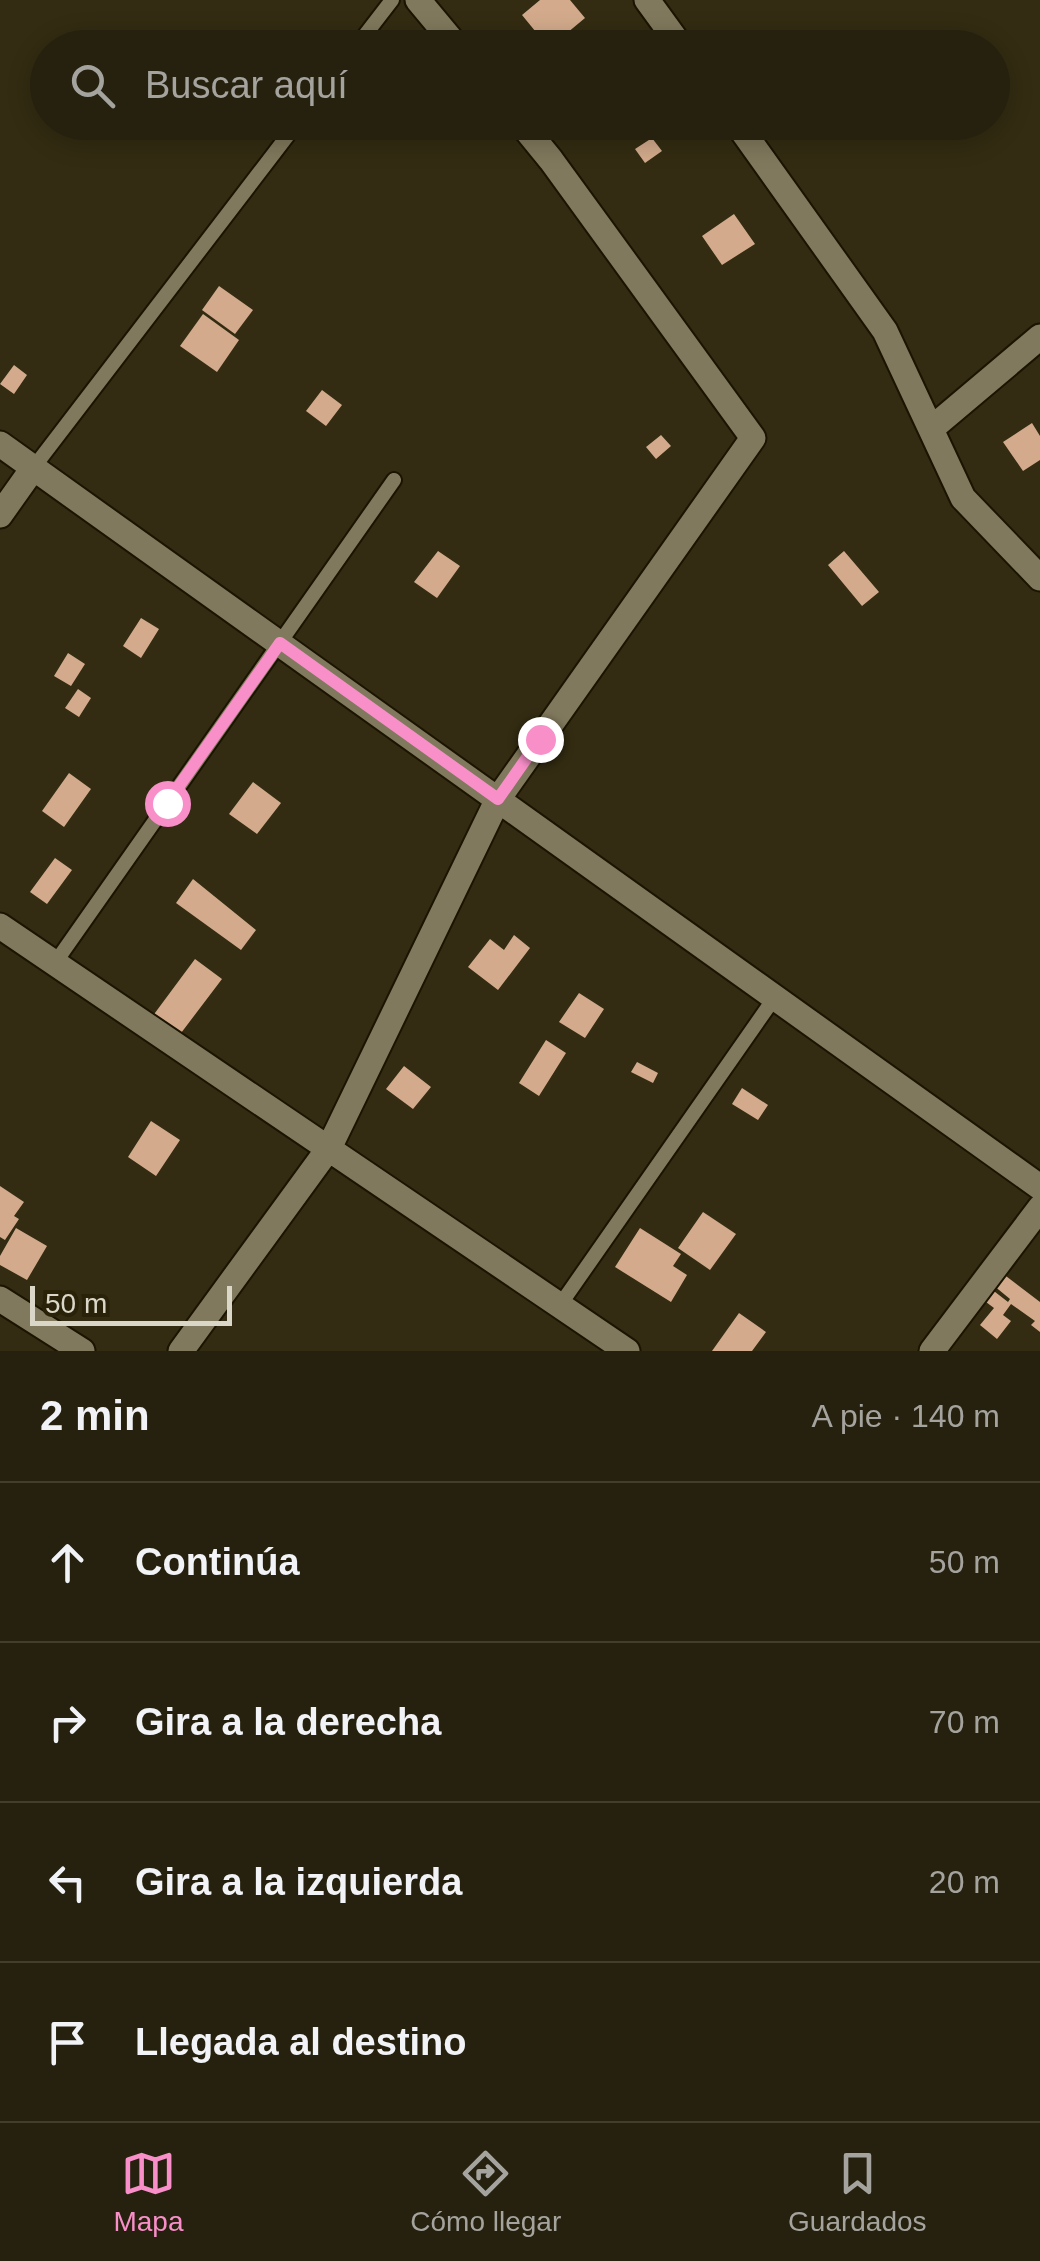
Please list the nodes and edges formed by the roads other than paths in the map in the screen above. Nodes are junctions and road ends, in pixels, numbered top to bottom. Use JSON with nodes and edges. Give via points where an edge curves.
{"nodes":[{"id":1,"x":392,"y":0,"type":"edge"},
{"id":2,"x":418,"y":0,"type":"edge"},
{"id":3,"x":647,"y":0,"type":"edge"},
{"id":4,"x":370,"y":30,"type":"edge"},
{"id":5,"x":443,"y":30,"type":"edge"},
{"id":6,"x":669,"y":30,"type":"edge"},
{"id":7,"x":284,"y":140,"type":"edge"},
{"id":8,"x":535,"y":140,"type":"edge"},
{"id":9,"x":749,"y":140,"type":"edge"},
{"id":10,"x":1040,"y":337,"type":"edge"},
{"id":11,"x":931,"y":428,"type":"junction"},
{"id":12,"x":0,"y":444,"type":"edge"},
{"id":13,"x":34,"y":467,"type":"junction"},
{"id":14,"x":394,"y":480,"type":"dead end"},
{"id":15,"x":0,"y":515,"type":"edge"},
{"id":16,"x":1040,"y":578,"type":"edge"},
{"id":17,"x":280,"y":643,"type":"junction"},
{"id":18,"x":498,"y":799,"type":"junction"},
{"id":19,"x":0,"y":926,"type":"edge"},
{"id":20,"x":55,"y":963,"type":"junction"},
{"id":21,"x":775,"y":997,"type":"junction"},
{"id":22,"x":330,"y":1148,"type":"junction"},
{"id":23,"x":1040,"y":1187,"type":"edge"},
{"id":24,"x":1040,"y":1208,"type":"edge"},
{"id":25,"x":0,"y":1299,"type":"edge"},
{"id":26,"x":560,"y":1305,"type":"junction"},
{"id":27,"x":82,"y":1351,"type":"edge"},
{"id":28,"x":181,"y":1351,"type":"edge"},
{"id":29,"x":627,"y":1351,"type":"edge"},
{"id":30,"x":932,"y":1351,"type":"edge"}],
"edges":[{"from":1,"to":4,"type":"lane"},
{"from":2,"to":5,"type":"street"},
{"from":3,"to":6,"type":"street"},
{"from":7,"to":13,"type":"lane"},
{"from":8,"to":18,"type":"street","via":[[753,438]]},
{"from":9,"to":11,"type":"street","via":[[886,331]]},
{"from":10,"to":11,"type":"street"},
{"from":11,"to":16,"type":"street","via":[[963,498]]},
{"from":12,"to":13,"type":"street"},
{"from":13,"to":15,"type":"street"},
{"from":13,"to":17,"type":"street"},
{"from":14,"to":17,"type":"lane"},
{"from":17,"to":18,"type":"street"},
{"from":17,"to":20,"type":"lane"},
{"from":18,"to":21,"type":"street"},
{"from":18,"to":22,"type":"street"},
{"from":19,"to":20,"type":"street"},
{"from":20,"to":22,"type":"street"},
{"from":21,"to":23,"type":"street"},
{"from":21,"to":26,"type":"lane"},
{"from":22,"to":26,"type":"street"},
{"from":22,"to":28,"type":"street"},
{"from":24,"to":30,"type":"street"},
{"from":25,"to":27,"type":"street"},
{"from":26,"to":29,"type":"street"}]}
